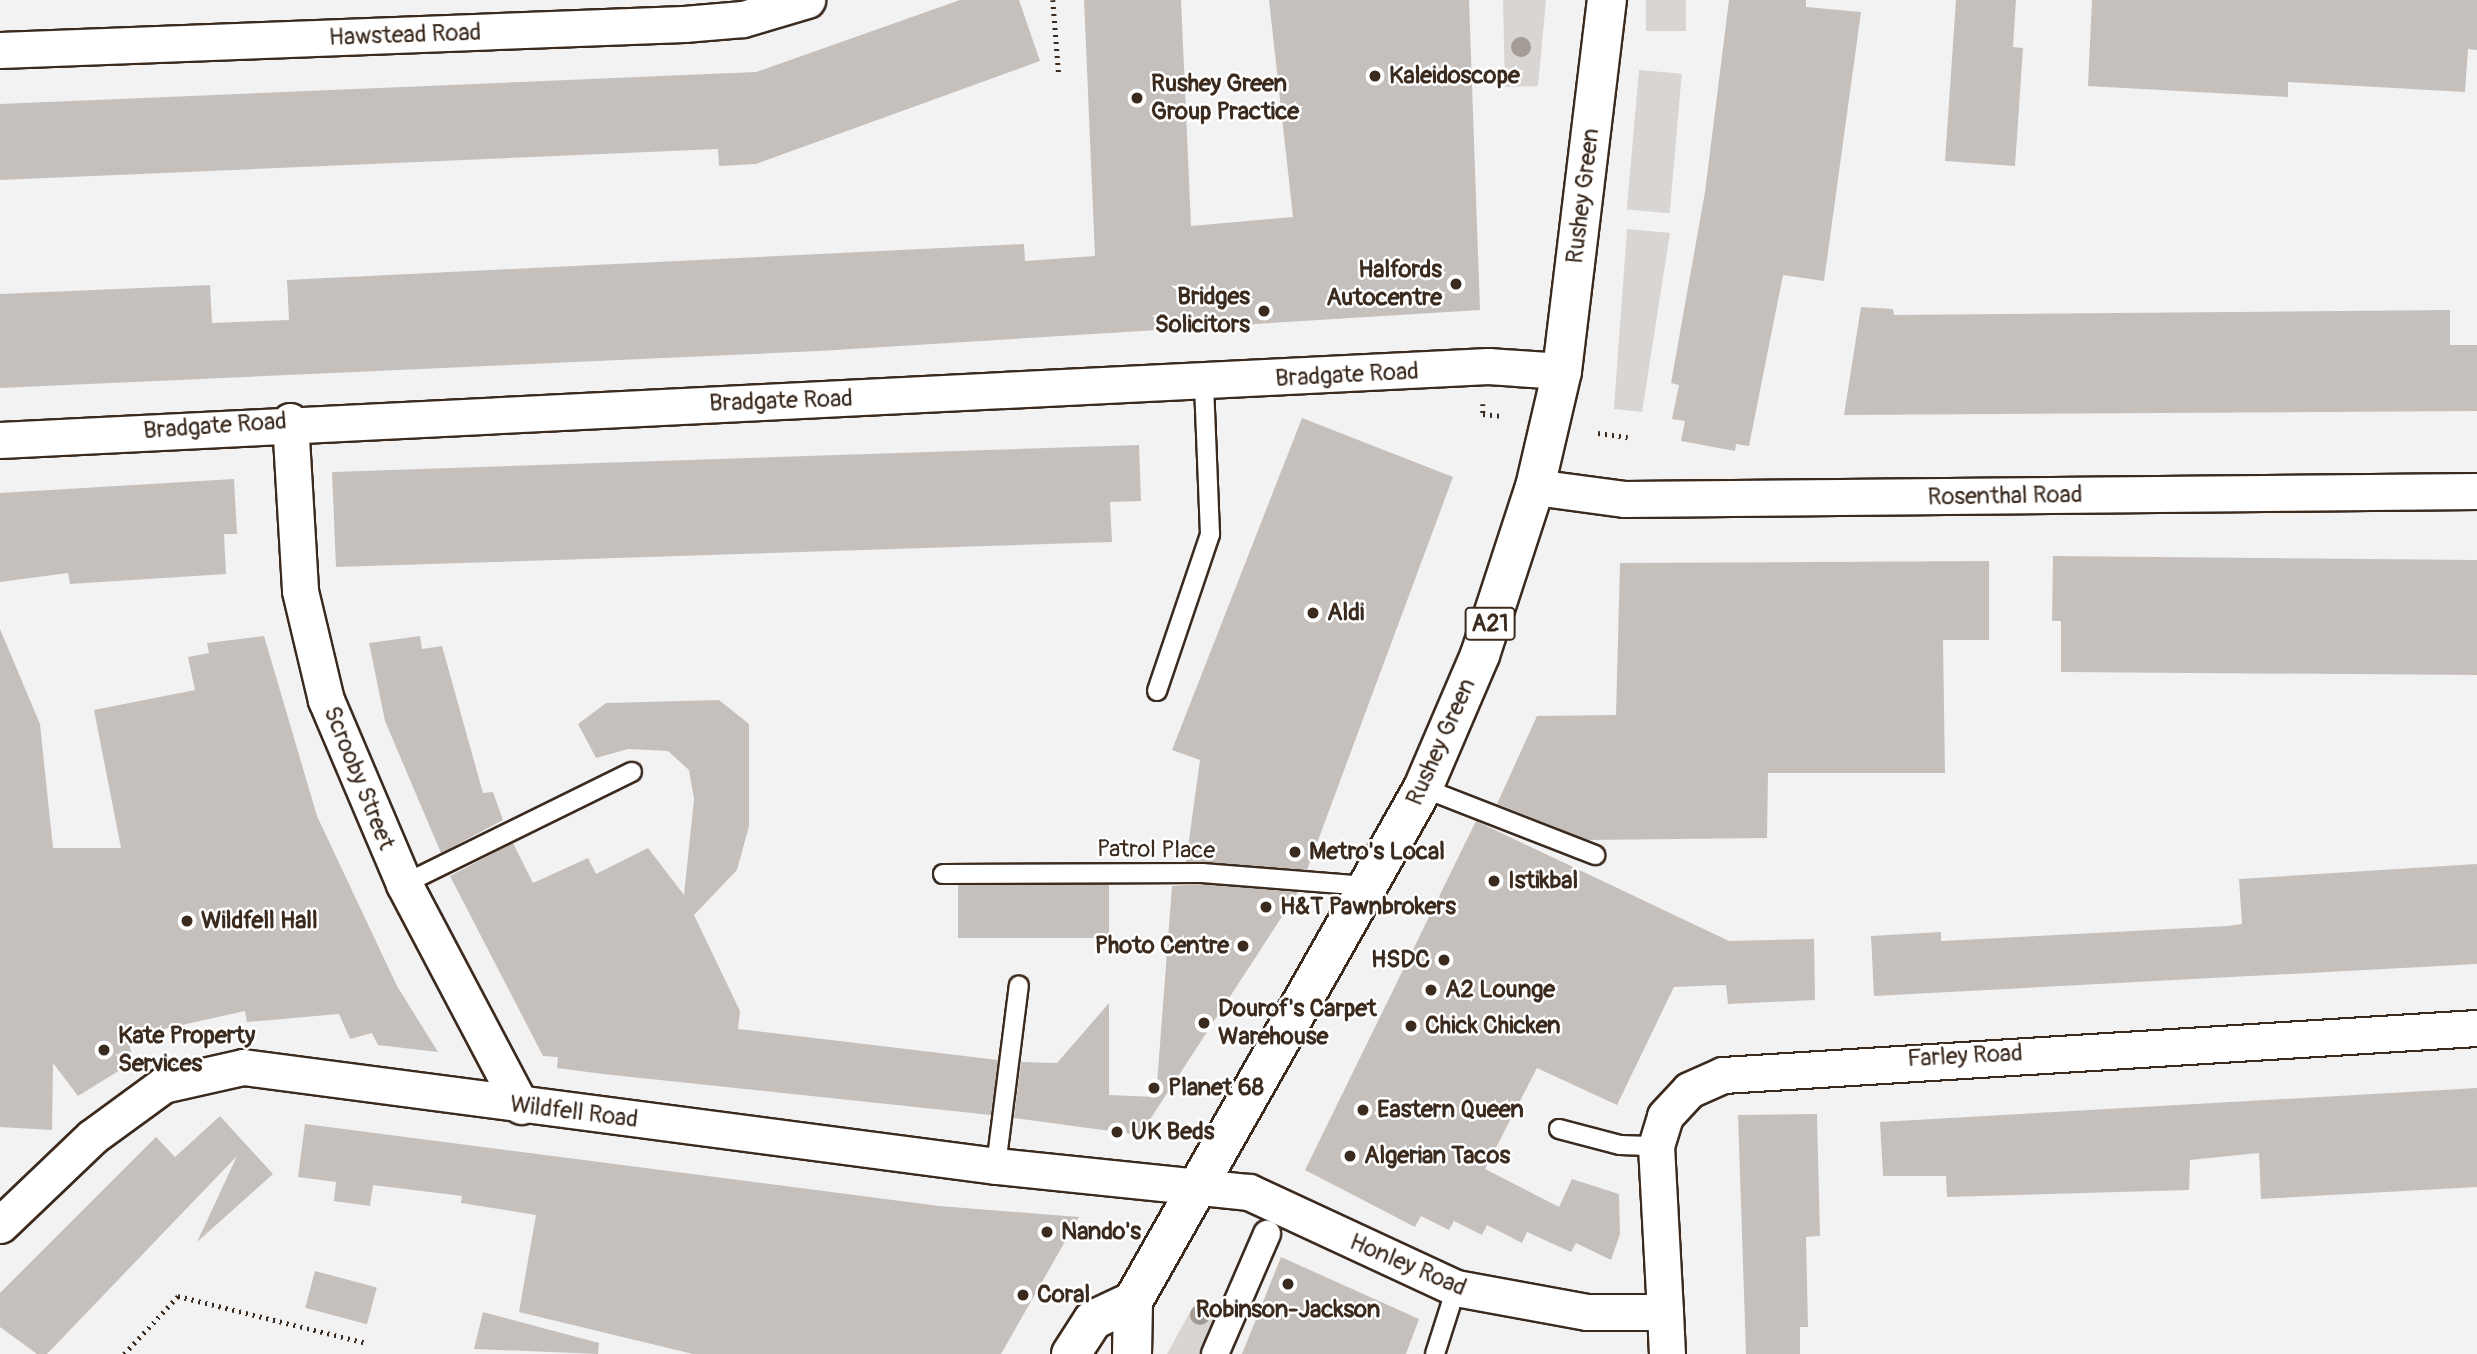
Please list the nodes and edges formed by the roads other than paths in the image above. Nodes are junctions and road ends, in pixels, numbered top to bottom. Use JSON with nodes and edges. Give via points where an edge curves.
{"nodes":[{"id":1,"x":807,"y":0,"type":"edge"},
{"id":2,"x":1606,"y":0,"type":"edge"},
{"id":3,"x":0,"y":50,"type":"edge"},
{"id":4,"x":1562,"y":370,"type":"junction"},
{"id":5,"x":1204,"y":383,"type":"junction"},
{"id":6,"x":290,"y":421,"type":"junction"},
{"id":7,"x":0,"y":440,"type":"edge"},
{"id":8,"x":1535,"y":487,"type":"junction"},
{"id":9,"x":2477,"y":491,"type":"edge"},
{"id":10,"x":1157,"y":691,"type":"dead end"},
{"id":11,"x":632,"y":772,"type":"dead end"},
{"id":12,"x":1423,"y":788,"type":"junction"},
{"id":13,"x":1595,"y":855,"type":"dead end"},
{"id":14,"x":943,"y":874,"type":"dead end"},
{"id":15,"x":404,"y":884,"type":"junction"},
{"id":16,"x":1369,"y":886,"type":"junction"},
{"id":17,"x":1019,"y":985,"type":"dead end"},
{"id":18,"x":2477,"y":1028,"type":"edge"},
{"id":19,"x":521,"y":1106,"type":"junction"},
{"id":20,"x":1559,"y":1129,"type":"dead end"},
{"id":21,"x":1656,"y":1146,"type":"junction"},
{"id":22,"x":996,"y":1166,"type":"junction"},
{"id":23,"x":1200,"y":1189,"type":"junction"},
{"id":24,"x":0,"y":1225,"type":"edge"},
{"id":25,"x":1267,"y":1234,"type":"dead end"},
{"id":26,"x":1456,"y":1289,"type":"junction"},
{"id":27,"x":1133,"y":1301,"type":"junction"},
{"id":28,"x":1665,"y":1312,"type":"junction"},
{"id":29,"x":1071,"y":1354,"type":"edge"},
{"id":30,"x":1132,"y":1354,"type":"edge"},
{"id":31,"x":1215,"y":1354,"type":"edge"},
{"id":32,"x":1436,"y":1354,"type":"edge"},
{"id":33,"x":1667,"y":1354,"type":"edge"}],
"edges":[{"from":1,"to":3,"type":"street","name":"Hawstead Road","via":[[743,19],[684,24]]},
{"from":2,"to":4,"type":"highway","name":"Rushey Green","number":"A21"},
{"from":4,"to":5,"type":"street","name":"Bradgate Road","via":[[1488,366]]},
{"from":4,"to":8,"type":"highway","name":"Rushey Green","number":"A21"},
{"from":5,"to":6,"type":"street","name":"Bradgate Road"},
{"from":5,"to":10,"type":"lane","via":[[1210,534]]},
{"from":6,"to":7,"type":"street","name":"Bradgate Road"},
{"from":6,"to":15,"type":"street","name":"Scrooby Street","via":[[300,591],[326,700]]},
{"from":8,"to":9,"type":"street","name":"Rosenthal Road","via":[[1650,499]]},
{"from":8,"to":12,"type":"highway","name":"Rushey Green","number":"A21","via":[[1480,655]]},
{"from":11,"to":15,"type":"lane"},
{"from":12,"to":13,"type":"lane"},
{"from":12,"to":16,"type":"highway","name":"Rushey Green","number":"A21"},
{"from":14,"to":16,"type":"lane","name":"Patrol Place","via":[[1202,873]]},
{"from":15,"to":19,"type":"street","name":"Scrooby Street"},
{"from":16,"to":23,"type":"highway","name":"Rushey Green","number":"A21"},
{"from":17,"to":22,"type":"lane"},
{"from":18,"to":21,"type":"street","name":"Farley Road","via":[[1723,1075],[1689,1090],[1665,1116]]},
{"from":19,"to":22,"type":"street","name":"Wildfell Road"},
{"from":19,"to":24,"type":"street","name":"Wildfell Road","via":[[243,1067],[202,1073],[163,1085],[92,1136]]},
{"from":20,"to":21,"type":"lane","via":[[1620,1145]]},
{"from":21,"to":28,"type":"street","name":"Farley Road"},
{"from":22,"to":23,"type":"street","name":"Wildfell Road"},
{"from":23,"to":26,"type":"street","name":"Honley Road","via":[[1249,1192]]},
{"from":23,"to":27,"type":"highway","name":"Rushey Green","number":"A21"},
{"from":25,"to":31,"type":"street"},
{"from":26,"to":28,"type":"street","name":"Honley Road","via":[[1587,1312]]},
{"from":26,"to":32,"type":"lane"},
{"from":27,"to":29,"type":"highway","via":[[1093,1320]]},
{"from":27,"to":30,"type":"highway","name":"Rushey Green","number":"A21"},
{"from":28,"to":33,"type":"street"}]}
